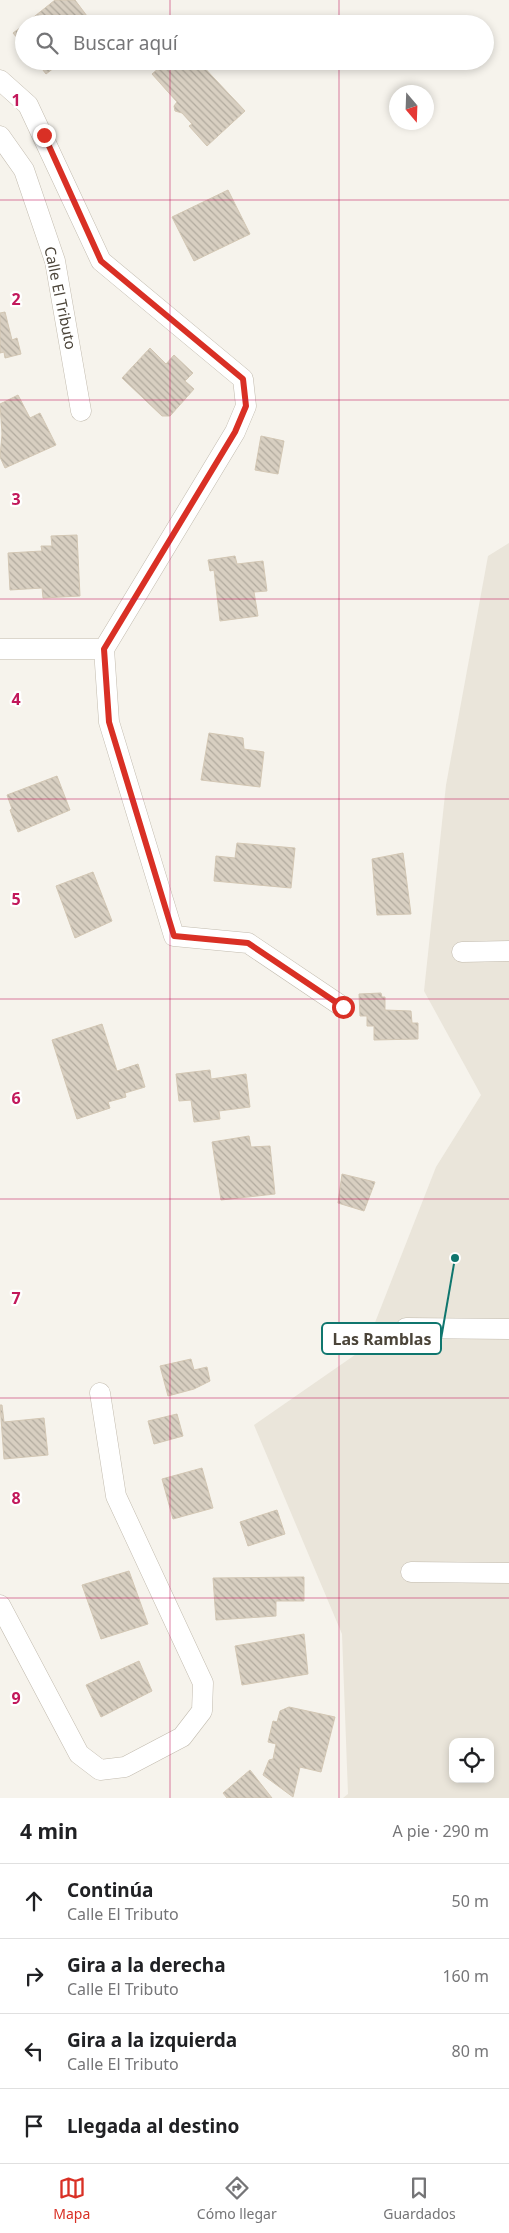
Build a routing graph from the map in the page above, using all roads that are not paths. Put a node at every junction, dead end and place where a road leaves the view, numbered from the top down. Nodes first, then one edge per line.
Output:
1 (0, 80) edge
2 (0, 136) edge
3 (81, 411) dead end
4 (0, 649) edge
5 (104, 649) junction
6 (509, 951) edge
7 (462, 952) dead end
8 (343, 1007) dead end
9 (406, 1328) dead end
10 (509, 1329) edge
11 (100, 1394) dead end
12 (411, 1572) dead end
13 (509, 1573) edge
14 (0, 1605) edge

1 - 5 street
2 - 3 street, Calle El Tributo
4 - 5 street
5 - 8 street
6 - 7 street
9 - 10 street
11 - 14 street
12 - 13 street

